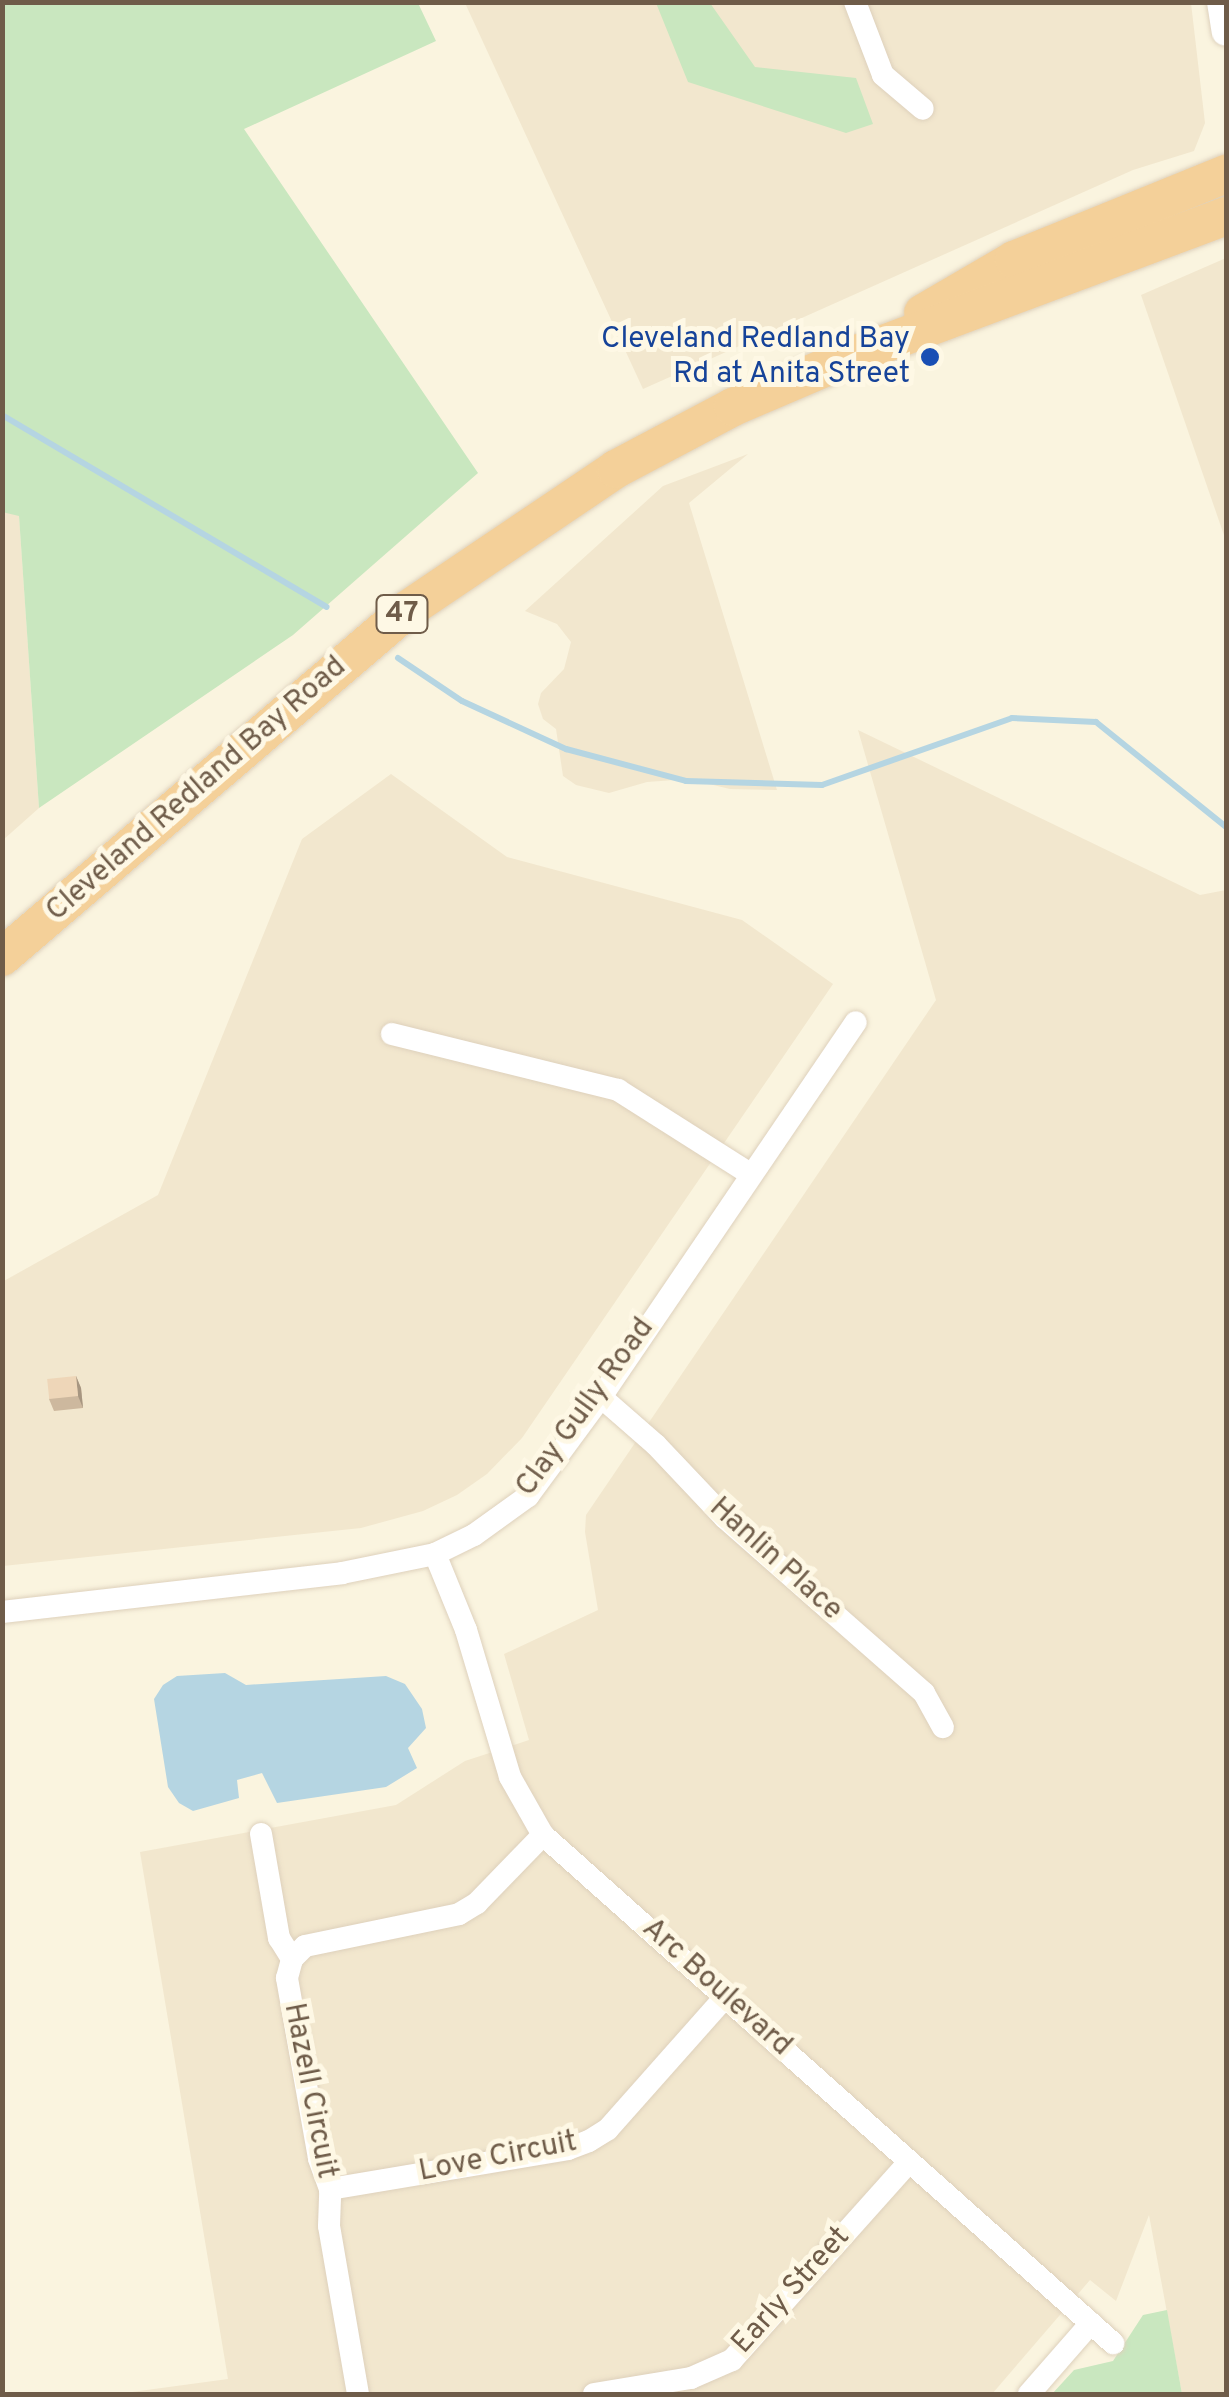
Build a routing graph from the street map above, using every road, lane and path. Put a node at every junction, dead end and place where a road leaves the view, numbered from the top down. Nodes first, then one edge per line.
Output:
1 (855, 2) edge
2 (1222, 2) edge
3 (1226, 32) edge
4 (923, 110) dead end
5 (1226, 174) edge
6 (1226, 216) edge
7 (857, 354) junction
8 (2, 957) edge
9 (856, 1022) dead end
10 (392, 1034) dead end
11 (749, 1173) junction
12 (601, 1396) junction
13 (435, 1554) junction
14 (2, 1612) edge
15 (943, 1727) dead end
16 (261, 1834) dead end
17 (543, 1834) junction
18 (292, 1959) junction
19 (725, 1997) junction
20 (909, 2162) junction
21 (330, 2189) junction
22 (1090, 2323) junction
23 (1113, 2343) dead end
24 (358, 2394) edge
25 (594, 2394) edge
26 (1028, 2394) edge

1 - 4 street
2 - 3 street
5 - 7 highway, Cleveland Redland Bay Road / 47
6 - 7 highway, Cleveland Redland Bay Road / 47
7 - 8 highway, Cleveland Redland Bay Road / 47
9 - 11 street, Clay Gully Road
10 - 11 street
11 - 12 street, Clay Gully Road
12 - 13 street, Clay Gully Road
12 - 15 street, Hanlin Place
13 - 14 street, Clay Gully Road
13 - 17 street, Arc Boulevard
16 - 18 street
17 - 18 street, Hazell Circuit
17 - 19 street, Arc Boulevard
18 - 21 street, Hazell Circuit
19 - 20 street, Arc Boulevard
19 - 21 street, Love Circuit
20 - 22 street, Arc Boulevard
20 - 25 street, Early Street
21 - 24 street, Hazell Circuit
22 - 23 street, Arc Boulevard
22 - 26 street

